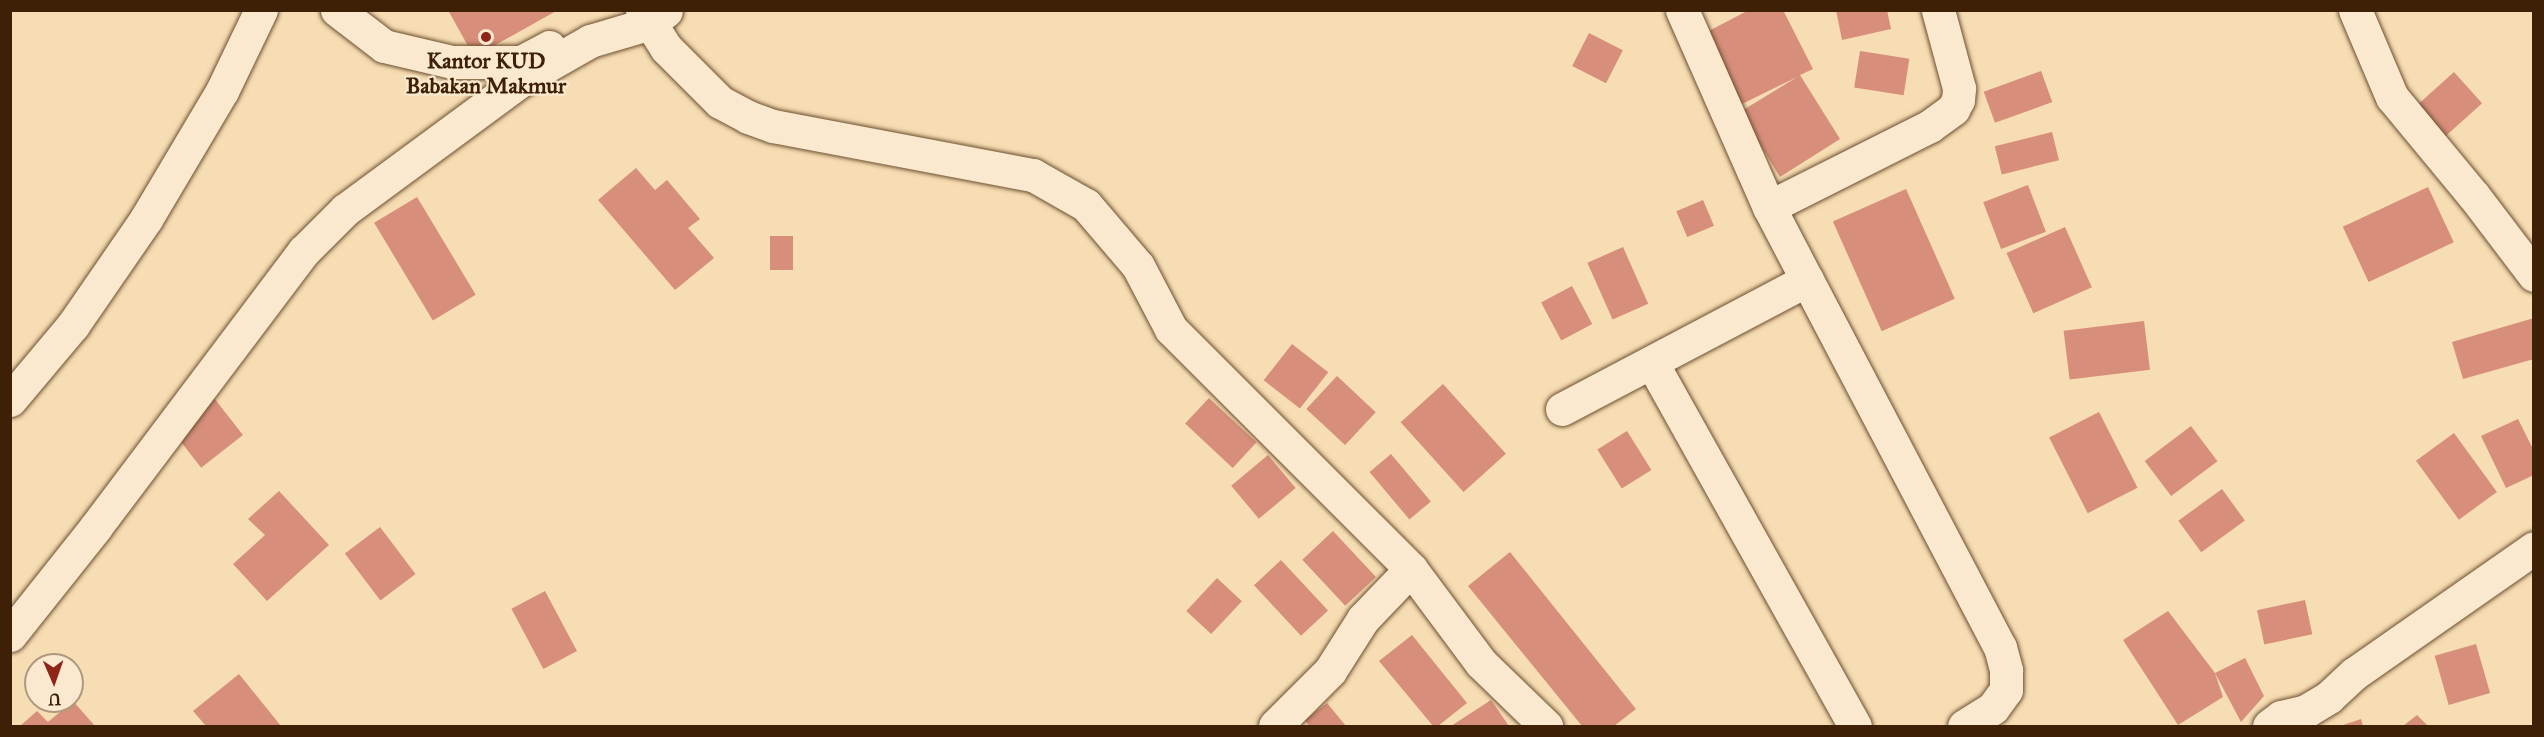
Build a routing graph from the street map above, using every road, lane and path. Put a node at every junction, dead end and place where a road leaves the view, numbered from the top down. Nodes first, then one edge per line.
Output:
1 (261, 10) edge
2 (337, 10) edge
3 (1682, 10) edge
4 (1938, 10) edge
5 (2355, 10) edge
6 (651, 17) edge
7 (1769, 207) junction
8 (2534, 275) edge
9 (1807, 280) junction
10 (1652, 363) junction
11 (10, 400) edge
12 (1562, 409) dead end
13 (2534, 548) edge
14 (1411, 569) junction
15 (10, 635) edge
16 (1275, 726) edge
17 (1546, 726) edge
18 (1855, 726) edge
19 (1964, 726) edge
20 (2269, 726) edge

1 - 11 street
2 - 6 street
3 - 7 street
4 - 7 street
5 - 8 street
6 - 14 street
6 - 15 street
7 - 9 street
9 - 10 street
9 - 19 street
10 - 12 street
10 - 18 street
13 - 20 street
14 - 16 street
14 - 17 street

